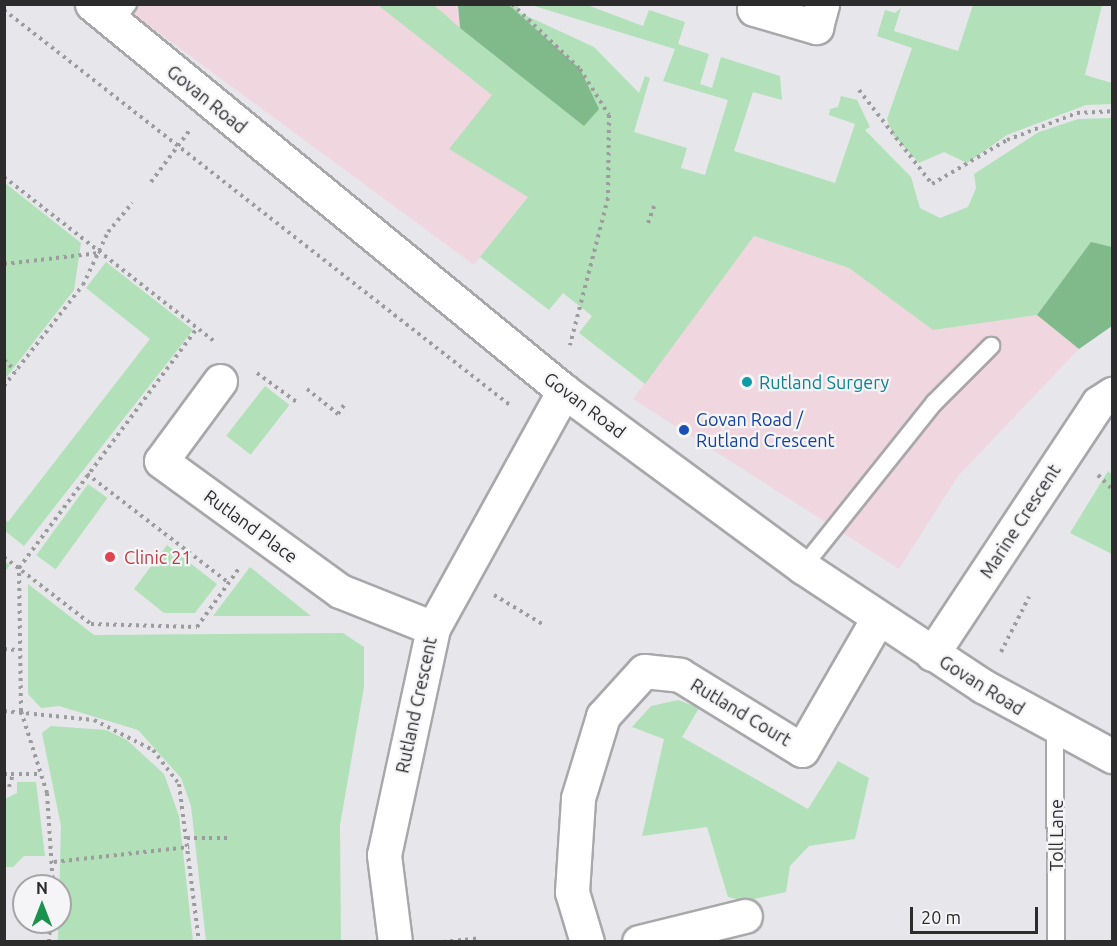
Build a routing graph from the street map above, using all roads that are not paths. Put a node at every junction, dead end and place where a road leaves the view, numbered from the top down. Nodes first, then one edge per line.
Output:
1 (756, 4) edge
2 (822, 4) edge
3 (111, 10) edge
4 (991, 346) dead end
5 (220, 381) dead end
6 (564, 391) junction
7 (1113, 394) edge
8 (803, 567) junction
9 (877, 620) junction
10 (433, 628) junction
11 (932, 654) junction
12 (1054, 729) junction
13 (1113, 756) edge
14 (745, 916) dead end
15 (395, 942) edge
16 (587, 942) edge
17 (639, 942) edge
18 (1056, 942) edge

1 - 2 street
3 - 6 street, Govan Road
4 - 8 lane
5 - 10 street, Rutland Place
6 - 8 street, Govan Road
6 - 10 street, Rutland Crescent
7 - 11 street, Marine Crescent
8 - 9 street, Govan Road
9 - 11 street, Govan Road
9 - 16 street, Rutland Court
10 - 15 street, Rutland Crescent
11 - 12 street, Govan Road
12 - 13 street, Govan Road
12 - 18 lane, Toll Lane
14 - 17 street

